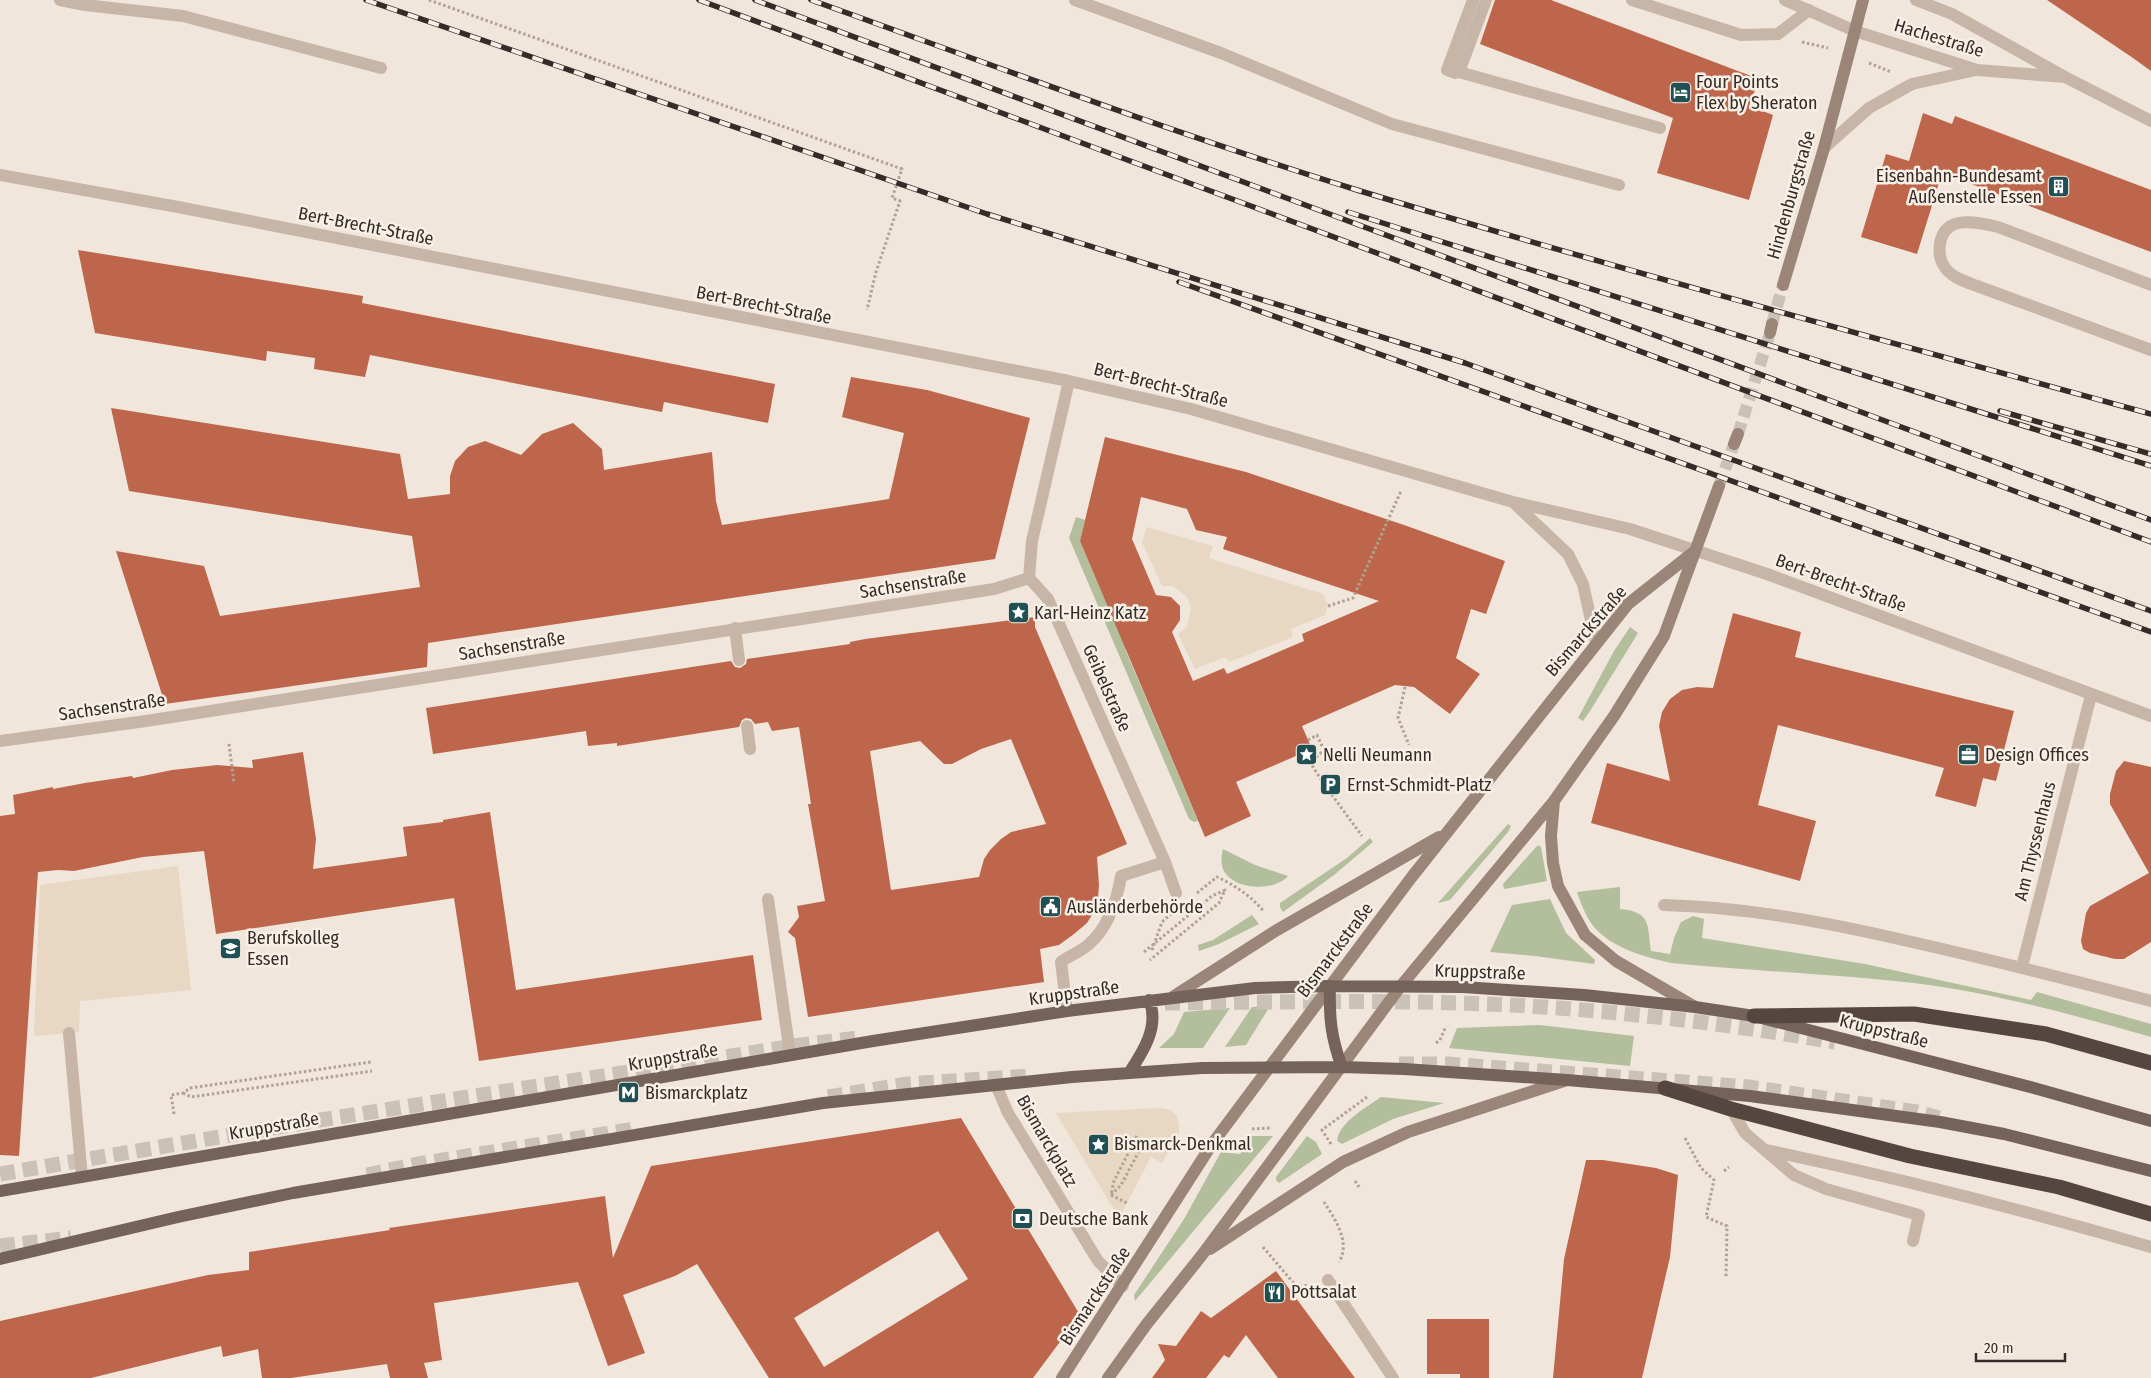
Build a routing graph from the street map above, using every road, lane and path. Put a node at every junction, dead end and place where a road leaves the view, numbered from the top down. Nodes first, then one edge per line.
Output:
1 (60, 0) edge
2 (429, 0) edge
3 (1075, 0) edge
4 (1473, 0) edge
5 (1486, 0) edge
6 (1632, 0) edge
7 (1785, 0) edge
8 (1863, 0) edge
9 (1916, 0) edge
10 (1809, 10) junction
11 (1855, 31) junction
12 (381, 68) dead end
13 (1977, 70) junction
14 (1455, 73) dead end
15 (2065, 77) junction
16 (2151, 121) edge
17 (1660, 128) dead end
18 (1824, 148) junction
19 (0, 174) edge
20 (1619, 185) dead end
21 (1783, 285) tunnel mouth
22 (2151, 285) edge
23 (866, 310) dead end
24 (2151, 350) edge
25 (1069, 381) junction
26 (1410, 472) junction
27 (1719, 486) tunnel mouth
28 (1513, 502) junction
29 (1695, 551) junction
30 (1029, 578) junction
31 (1328, 606) dead end
32 (735, 628) junction
33 (1596, 643) junction
34 (739, 660) dead end
35 (1404, 687) dead end
36 (2092, 695) junction
37 (2151, 716) edge
38 (747, 726) dead end
39 (1308, 740) dead end
40 (0, 741) edge
41 (229, 744) dead end
42 (1409, 744) dead end
43 (750, 749) dead end
44 (1304, 753) dead end
45 (1310, 763) junction
46 (234, 783) dead end
47 (1554, 801) junction
48 (1445, 834) junction
49 (1362, 836) dead end
50 (1165, 862) junction
51 (1228, 882) junction
52 (1225, 890) junction
53 (1176, 892) dead end
54 (1196, 894) dead end
55 (768, 899) dead end
56 (1664, 905) dead end
57 (1175, 911) dead end
58 (1268, 917) dead end
59 (1152, 950) dead end
60 (1144, 952) dead end
61 (1150, 960) dead end
62 (2022, 967) junction
63 (1330, 986) junction
64 (1400, 987) junction
65 (1174, 996) junction
66 (1149, 1000) junction
67 (2151, 1001) edge
68 (1695, 1007) junction
69 (1067, 1011) junction
70 (1754, 1016) junction
71 (1446, 1026) dead end
72 (69, 1034) dead end
73 (1436, 1043) dead end
74 (790, 1054) junction
75 (371, 1062) dead end
76 (2151, 1063) edge
77 (1342, 1067) junction
78 (1268, 1068) junction
79 (372, 1071) dead end
80 (1129, 1073) junction
81 (1567, 1080) junction
82 (996, 1085) junction
83 (1665, 1088) junction
84 (183, 1093) junction
85 (1367, 1097) dead end
86 (1731, 1108) junction
87 (174, 1114) dead end
88 (2151, 1121) edge
89 (1278, 1128) dead end
90 (1247, 1134) dead end
91 (1137, 1136) dead end
92 (1686, 1138) dead end
93 (1145, 1140) dead end
94 (1334, 1149) dead end
95 (1766, 1150) junction
96 (1729, 1167) dead end
97 (1724, 1171) dead end
98 (2151, 1171) edge
99 (82, 1177) junction
100 (1356, 1182) dead end
101 (1359, 1187) dead end
102 (0, 1191) edge
103 (1112, 1195) junction
104 (1324, 1202) dead end
105 (1127, 1203) dead end
106 (2151, 1214) edge
107 (1913, 1241) dead end
108 (2151, 1246) edge
109 (1263, 1247) dead end
110 (1202, 1255) junction
111 (0, 1259) edge
112 (1726, 1278) dead end
113 (1328, 1280) junction
114 (1123, 1286) junction
115 (1062, 1378) edge
116 (1108, 1378) edge
117 (1393, 1378) edge

1 - 12 street
2 - 23 path
3 - 20 street
4 - 14 street
5 - 17 street
6 - 10 street
7 - 10 street, Hachestraße
8 - 11 main road, Hindenburgstraße
9 - 15 street, Hachestraße
10 - 11 street, Hachestraße
11 - 13 street, Hachestraße
11 - 18 main road, Hindenburgstraße
13 - 15 street, Hachestraße
13 - 18 street
15 - 16 street, Hachestraße
18 - 21 main road, Hindenburgstraße
19 - 25 street, Bert-Brecht-Straße
22 - 24 street
25 - 26 street, Bert-Brecht-Straße
25 - 30 street
26 - 28 street, Bert-Brecht-Straße
26 - 31 path
27 - 29 main road
28 - 29 street, Bert-Brecht-Straße
28 - 33 street, Bert-Brecht-Straße
29 - 33 main road, Bismarckstraße
29 - 36 street, Bert-Brecht-Straße
29 - 47 main road
30 - 32 street, Sachsenstraße
30 - 50 street, Geibelstraße
32 - 34 street
32 - 40 street, Sachsenstraße
33 - 48 main road, Bismarckstraße
35 - 42 path
36 - 37 street, Bert-Brecht-Straße
36 - 62 street, Am Thyssenhaus
38 - 43 street
39 - 45 path
41 - 46 path
44 - 45 path
45 - 49 path
47 - 64 main road
47 - 68 main road
48 - 63 main road, Bismarckstraße
48 - 65 main road
50 - 53 street, Geibelstraße
50 - 69 street
51 - 52 path
51 - 54 path
51 - 58 path
52 - 60 path
52 - 61 path
55 - 74 street
56 - 62 street
57 - 59 path
62 - 67 street
63 - 64 main road, Kruppstraße
63 - 65 main road, Kruppstraße
63 - 77 main road
63 - 78 main road, Bismarckstraße
64 - 68 main road, Kruppstraße
64 - 77 main road
65 - 66 main road, Kruppstraße
66 - 69 main road, Kruppstraße
66 - 80 main road
68 - 70 main road, Kruppstraße
69 - 74 main road, Kruppstraße
70 - 76 highway
70 - 88 main road, Kruppstraße
71 - 73 path
72 - 99 street
74 - 99 main road, Kruppstraße
75 - 84 path
77 - 78 main road
77 - 81 main road
77 - 110 main road
78 - 80 main road
78 - 114 main road, Bismarckstraße
79 - 84 path
80 - 82 main road
81 - 83 main road
81 - 110 main road
82 - 111 main road
82 - 114 street, Bismarckplatz
83 - 86 highway
83 - 98 main road
84 - 87 path
85 - 94 path
86 - 95 street
86 - 106 highway
89 - 90 path
91 - 103 path
92 - 112 path
93 - 103 path
95 - 107 street
95 - 108 street
96 - 97 path
99 - 102 main road, Kruppstraße
100 - 101 path
103 - 105 path
104 - 113 path
109 - 113 path
110 - 116 main road
113 - 117 street
114 - 115 main road, Bismarckstraße

